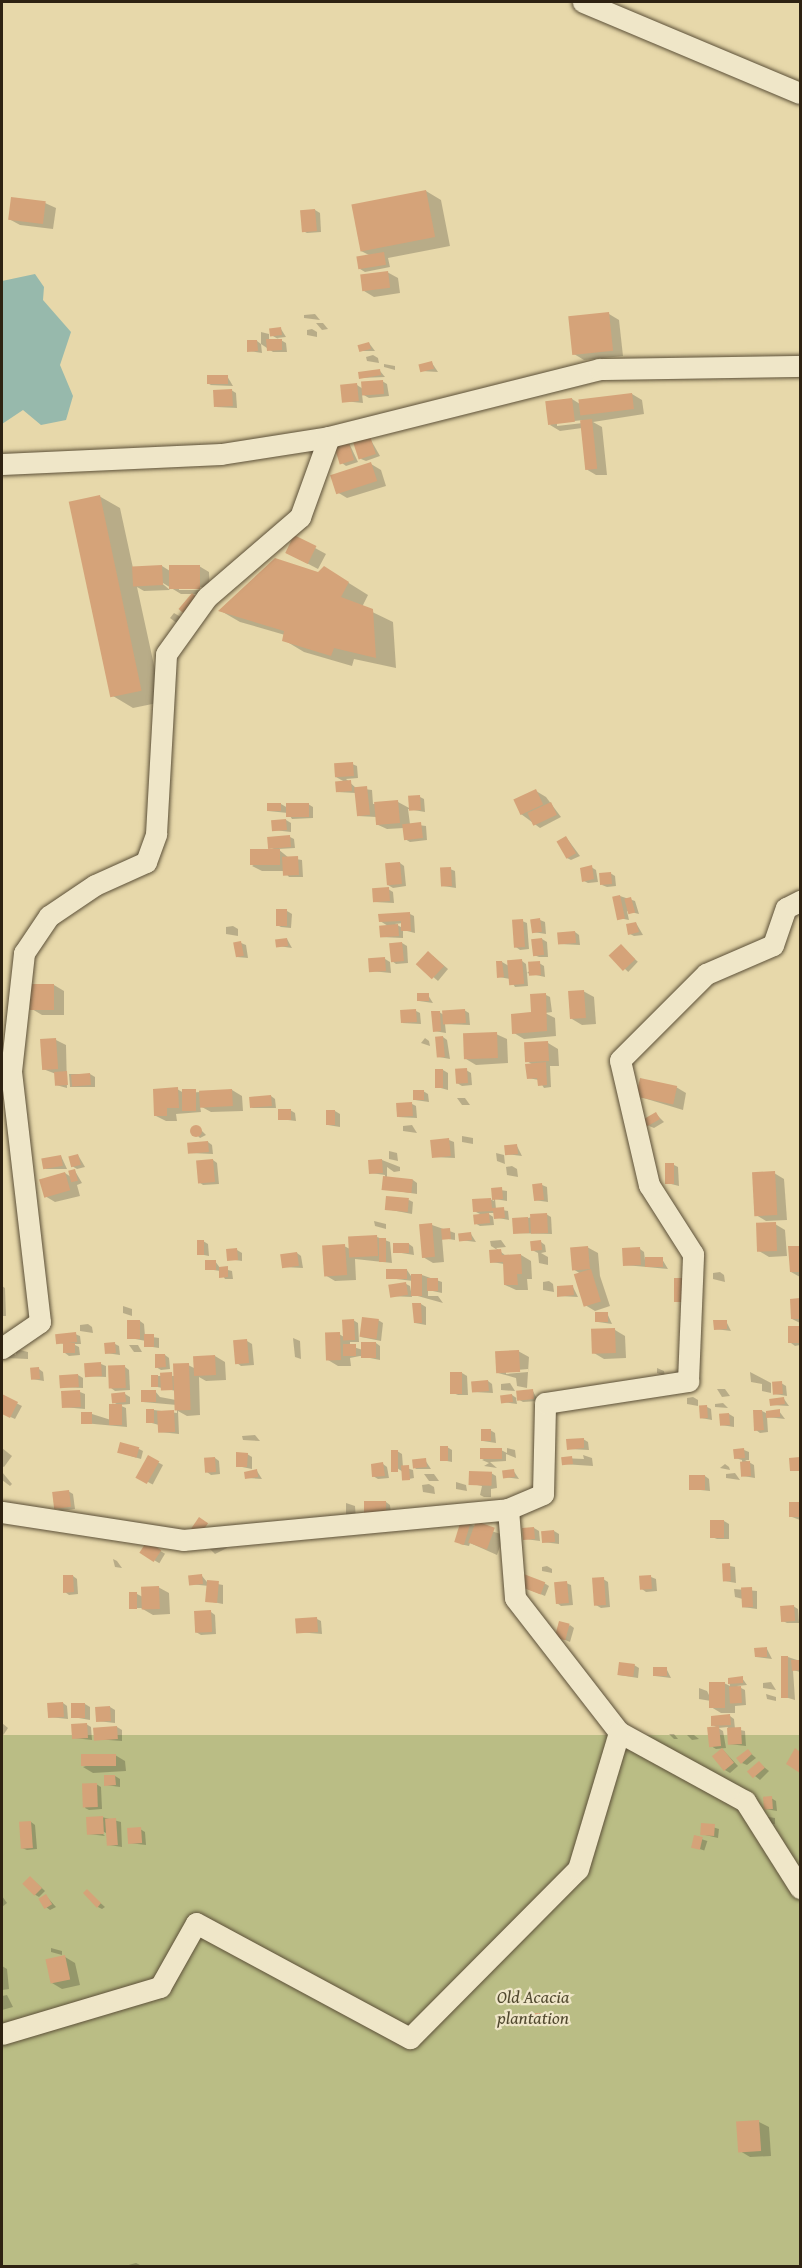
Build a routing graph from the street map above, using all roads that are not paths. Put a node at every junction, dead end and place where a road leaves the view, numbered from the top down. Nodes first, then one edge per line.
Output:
1 (583, 2) edge
2 (801, 93) edge
3 (801, 366) edge
4 (329, 437) junction
5 (2, 464) edge
6 (801, 901) edge
7 (2, 1347) edge
8 (508, 1509) junction
9 (2, 1512) edge
10 (619, 1732) junction
11 (801, 1888) edge
12 (2, 2034) edge

1 - 2 street
3 - 4 street
4 - 5 street
4 - 7 street
6 - 8 street
8 - 9 street
8 - 10 street
10 - 11 street
10 - 12 street

